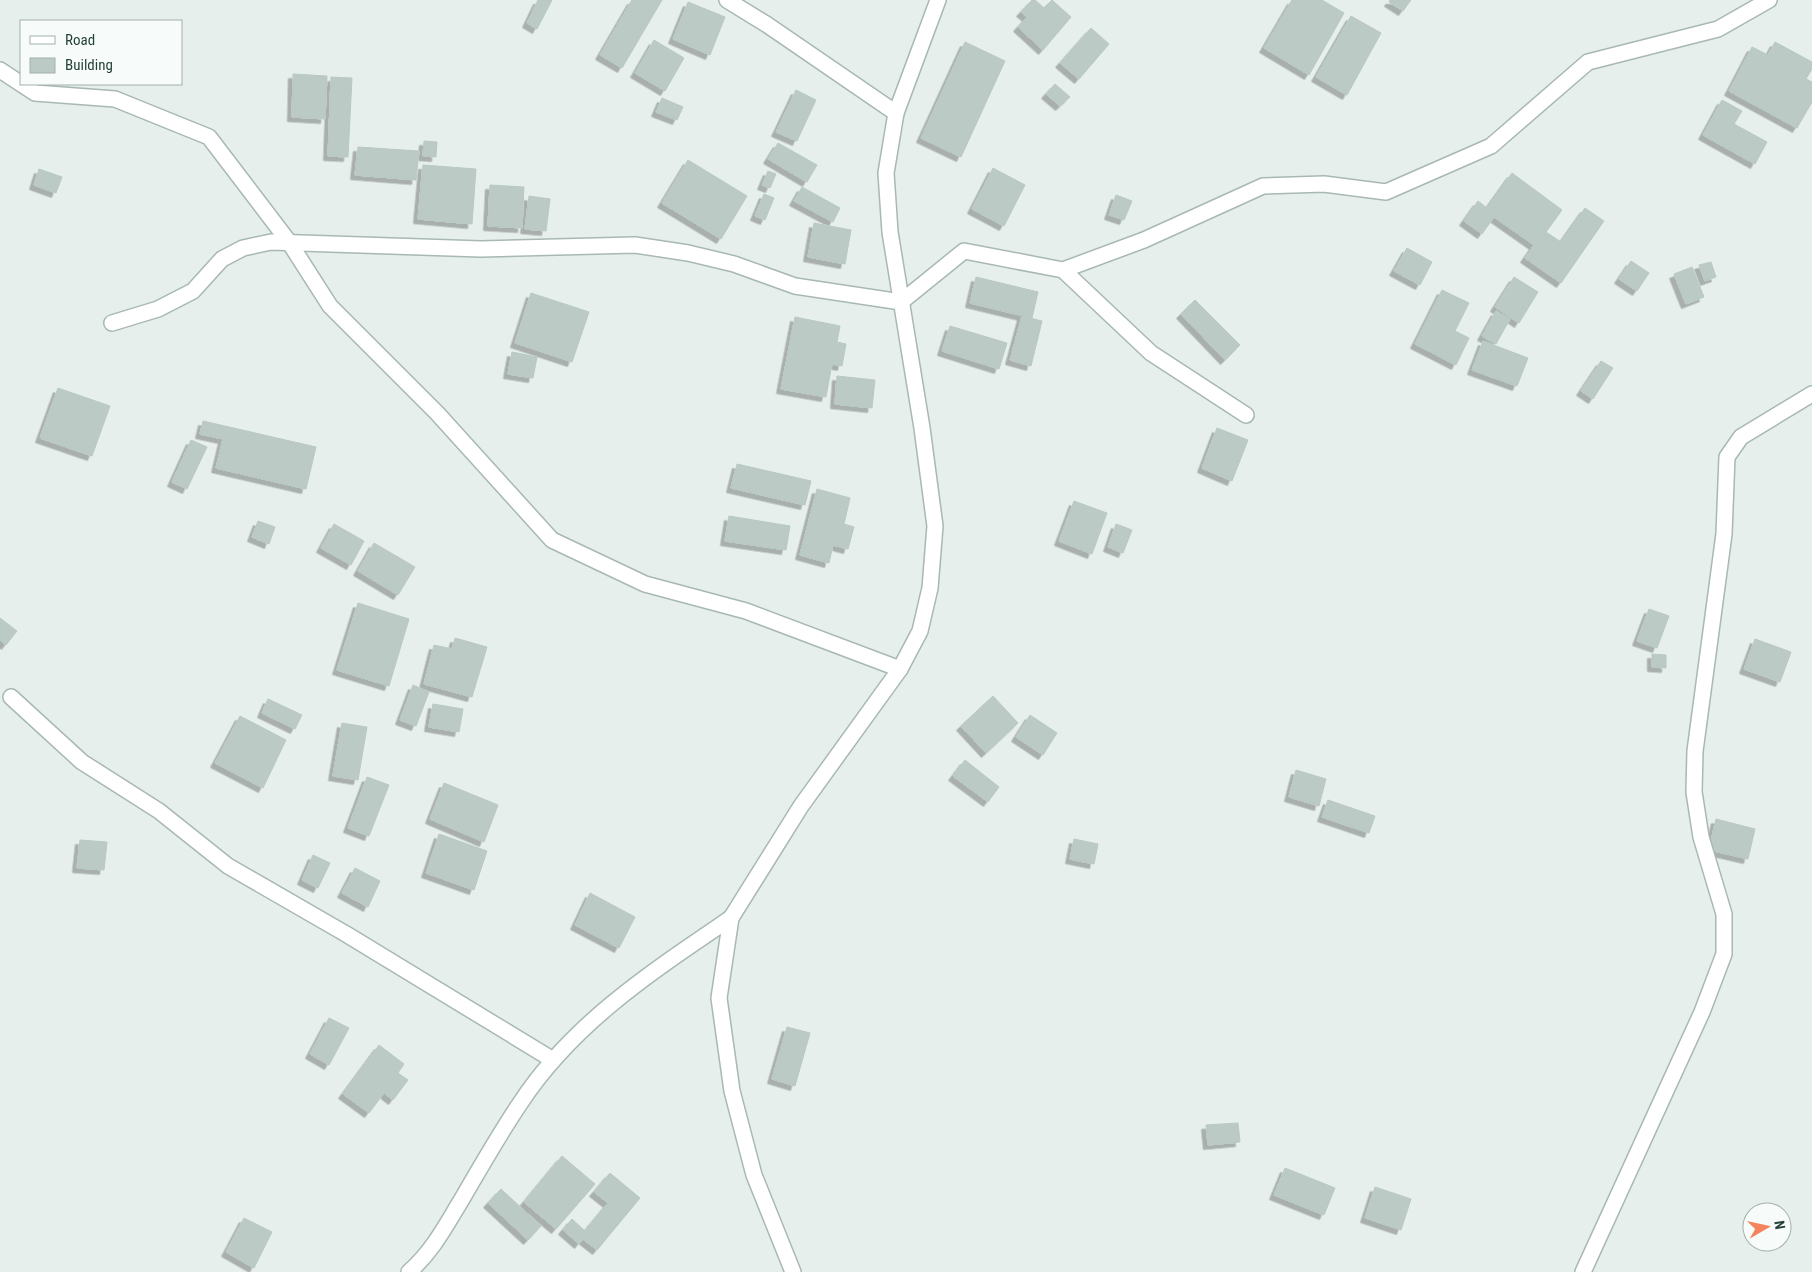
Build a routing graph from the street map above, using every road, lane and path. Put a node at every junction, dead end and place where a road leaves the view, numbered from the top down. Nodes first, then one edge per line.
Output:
1 (727, 0) edge
2 (938, 0) edge
3 (1769, 0) edge
4 (0, 70) edge
5 (20, 83) edge
6 (23, 85) edge
7 (896, 113) junction
8 (290, 242) junction
9 (1063, 270) junction
10 (901, 302) junction
11 (112, 323) dead end
12 (1812, 394) edge
13 (1246, 415) dead end
14 (900, 669) junction
15 (11, 697) dead end
16 (730, 918) junction
17 (553, 1060) junction
18 (409, 1272) edge
19 (793, 1272) edge
20 (1583, 1272) edge

1 - 7 street
2 - 7 street
3 - 9 street
4 - 5 street
6 - 8 street
7 - 10 street
8 - 10 street
8 - 11 street
8 - 14 street
9 - 10 street
9 - 13 street
10 - 14 street
12 - 20 street
14 - 16 street
15 - 17 street
16 - 17 street
16 - 19 street
17 - 18 street

